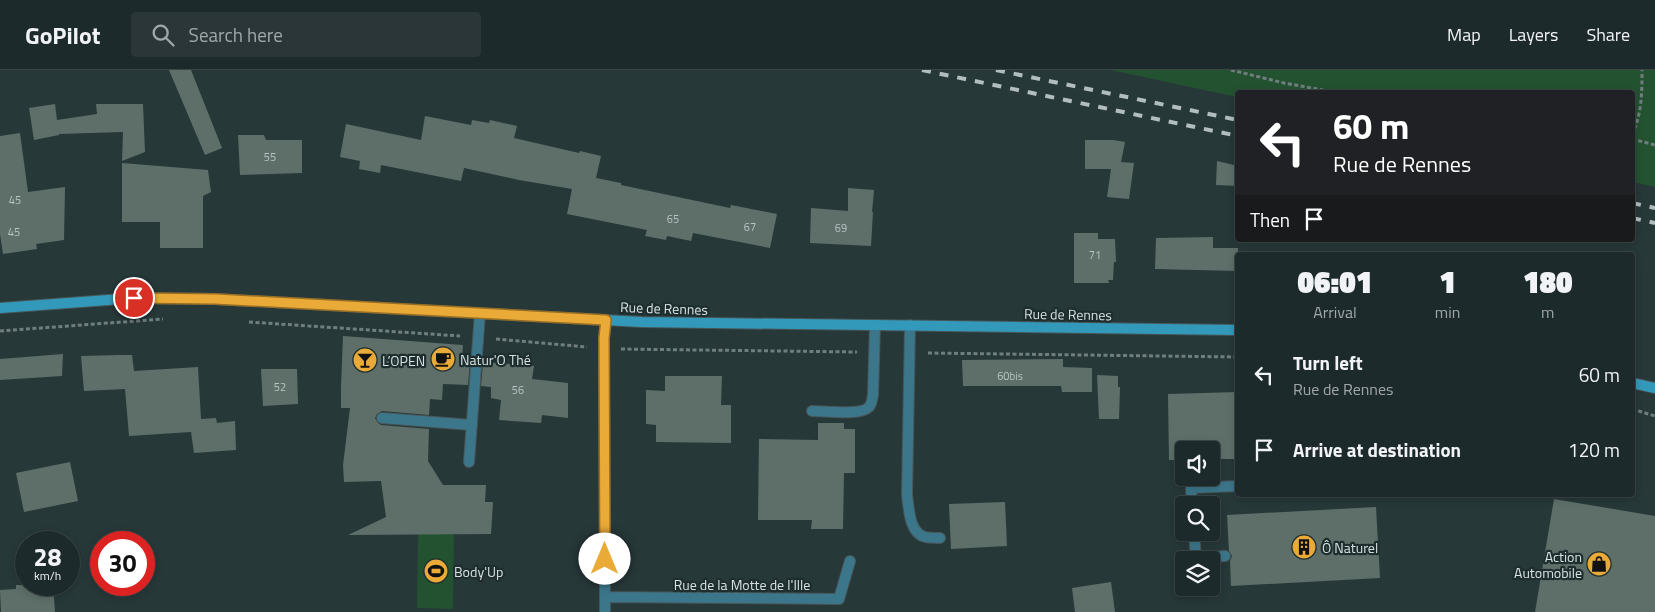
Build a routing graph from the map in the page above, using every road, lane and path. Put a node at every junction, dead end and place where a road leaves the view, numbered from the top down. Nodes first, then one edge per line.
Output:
1 (1231, 70) edge
2 (1642, 70) edge
3 (1323, 90) edge
4 (1635, 128) edge
5 (1635, 140) edge
6 (1655, 145) edge
7 (0, 308) edge
8 (480, 313) junction
9 (606, 320) junction
10 (875, 325) junction
11 (910, 325) junction
12 (1235, 330) edge
13 (1635, 384) edge
14 (1655, 388) edge
15 (1635, 410) edge
16 (812, 411) dead end
17 (1655, 416) edge
18 (382, 418) dead end
19 (472, 425) junction
20 (469, 462) dead end
21 (1235, 486) edge
22 (1191, 496) edge
23 (940, 538) dead end
24 (1220, 556) edge
25 (1225, 556) dead end
26 (850, 561) dead end
27 (605, 597) junction
28 (605, 612) edge

1 - 3 path
2 - 4 path
5 - 6 path
7 - 8 main road, Rue de Rennes
8 - 9 main road, Rue de Rennes
8 - 19 street
9 - 10 main road, Rue de Rennes
9 - 27 street
10 - 11 main road, Rue de Rennes
10 - 16 street
11 - 12 main road, Rue de Rennes
11 - 23 street
13 - 14 main road
15 - 17 path
18 - 19 street
19 - 20 street
21 - 22 street
24 - 25 street
26 - 27 street, Rue de la Motte de l'Ille
27 - 28 street

